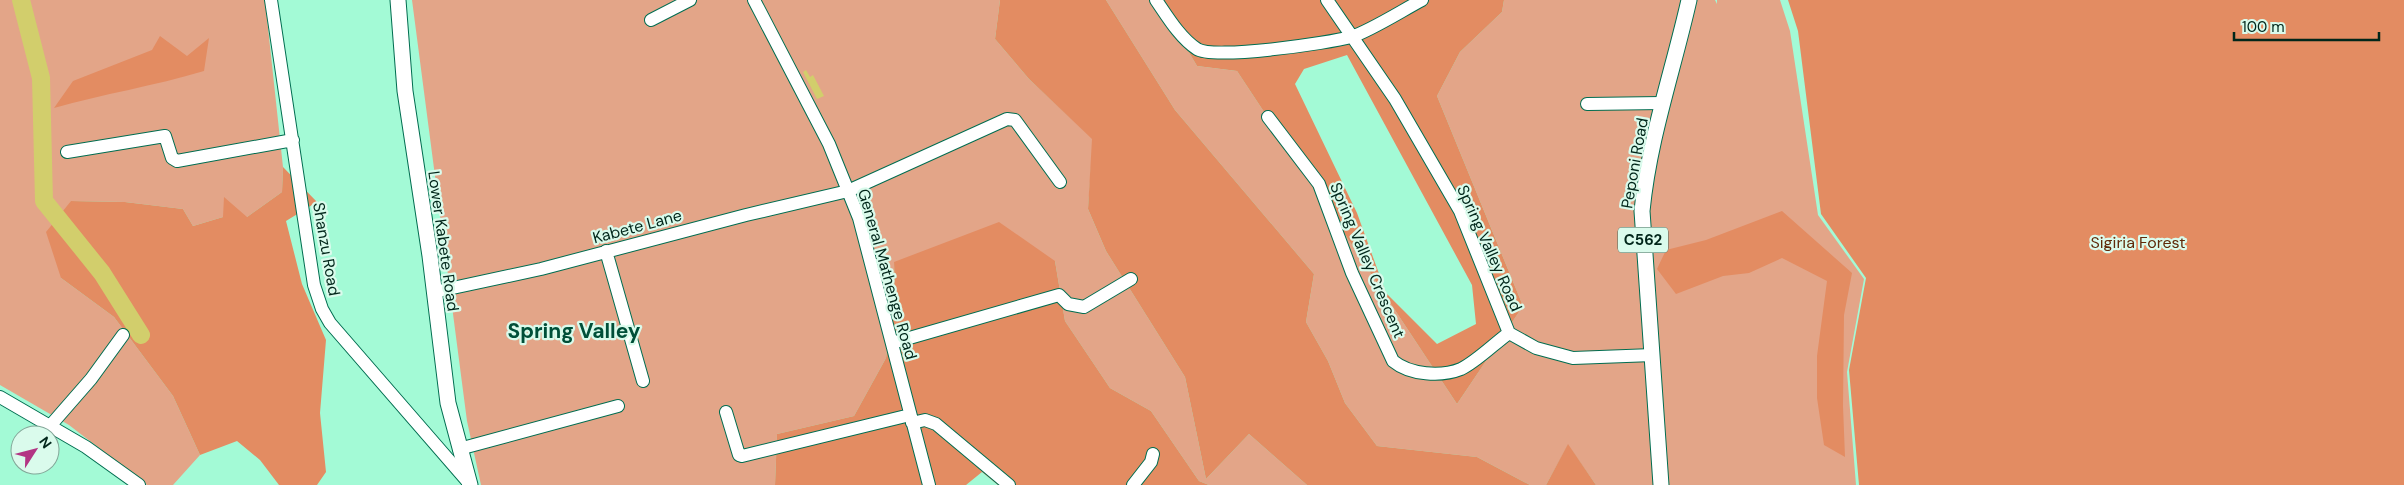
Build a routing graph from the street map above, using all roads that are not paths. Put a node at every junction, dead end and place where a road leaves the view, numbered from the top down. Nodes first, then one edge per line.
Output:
1 (271, 0) edge
2 (398, 0) edge
3 (690, 0) edge
4 (754, 0) edge
5 (1156, 0) edge
6 (1327, 0) edge
7 (1422, 0) edge
8 (1689, 0) edge
9 (651, 20) dead end
10 (1353, 36) junction
11 (1662, 103) junction
12 (1587, 104) dead end
13 (1268, 117) dead end
14 (292, 140) junction
15 (66, 152) dead end
16 (1060, 182) dead end
17 (848, 191) junction
18 (606, 251) junction
19 (1131, 279) dead end
20 (434, 292) junction
21 (1509, 333) junction
22 (123, 335) dead end
23 (892, 343) junction
24 (1653, 355) junction
25 (643, 381) dead end
26 (0, 397) edge
27 (618, 406) dead end
28 (726, 412) dead end
29 (912, 419) junction
30 (48, 425) edge
31 (51, 425) edge
32 (60, 432) edge
33 (459, 449) junction
34 (1153, 454) dead end
35 (469, 483) edge
36 (139, 485) edge
37 (929, 485) edge
38 (1009, 485) edge
39 (1133, 485) edge
40 (1661, 485) edge

1 - 14 street, Shanzu Road
2 - 20 main road, Lower Kabete Road
3 - 9 street
4 - 17 street, General Mathenge Road
5 - 10 street
6 - 10 street, Spring Valley Road
7 - 10 street
8 - 11 main road, Peponi Road / C562
10 - 21 street, Spring Valley Road
11 - 12 street
11 - 24 main road, Peponi Road / C562
13 - 21 street, Spring Valley Crescent
14 - 15 street
14 - 35 street, Shanzu Road
16 - 17 street, Kabete Lane
17 - 18 street, Kabete Lane
17 - 23 street, General Mathenge Road
18 - 20 street, Kabete Lane
18 - 25 street
19 - 23 street
20 - 33 main road, Lower Kabete Road
21 - 24 street, Spring Valley Road
22 - 31 street
23 - 29 street, General Mathenge Road
24 - 40 main road, Peponi Road / C562
26 - 30 street
27 - 33 street
28 - 29 street
29 - 37 street, General Mathenge Road
29 - 38 street
32 - 36 street
33 - 35 main road, Lower Kabete Road
34 - 39 street

